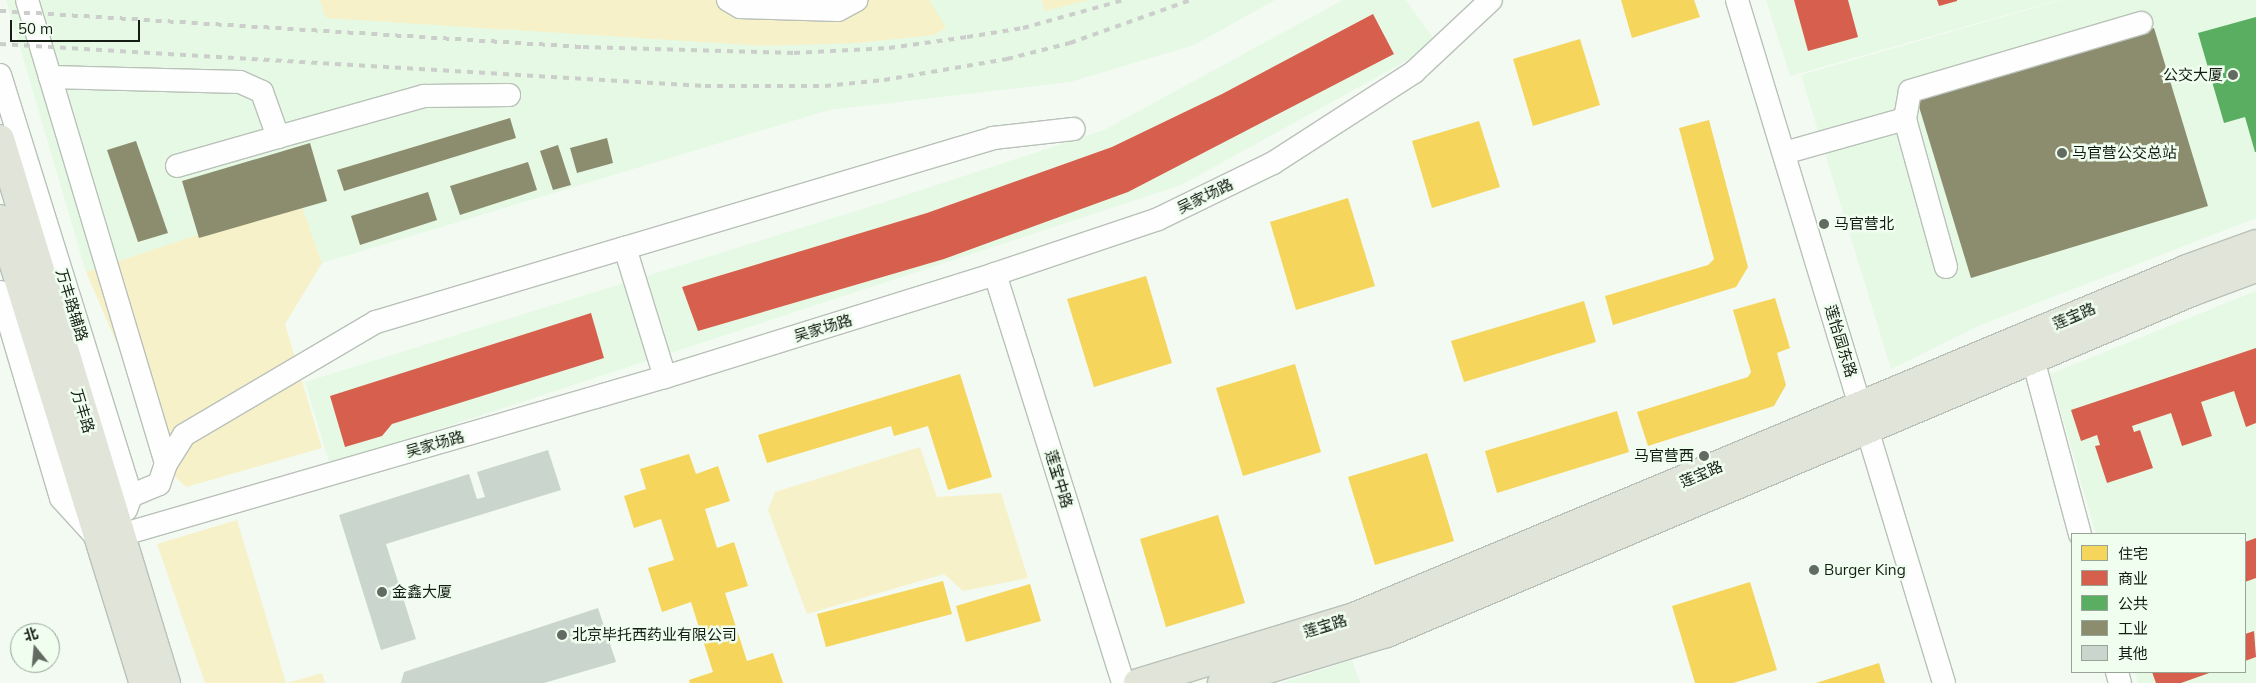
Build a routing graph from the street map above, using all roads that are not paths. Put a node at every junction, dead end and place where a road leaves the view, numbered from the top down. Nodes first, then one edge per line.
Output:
1 (27, 0) edge
2 (728, 0) edge
3 (857, 0) edge
4 (1491, 0) edge
5 (1737, 0) edge
6 (2141, 23) dead end
7 (0, 75) edge
8 (50, 77) junction
9 (509, 95) dead end
10 (1905, 119) junction
11 (1073, 129) dead end
12 (278, 137) junction
13 (0, 138) edge
14 (1784, 154) junction
15 (177, 166) dead end
16 (0, 219) edge
17 (2256, 244) edge
18 (625, 248) junction
19 (1946, 267) dead end
20 (2256, 268) edge
21 (995, 274) junction
22 (0, 292) edge
23 (2033, 359) junction
24 (666, 377) junction
25 (1864, 418) junction
26 (166, 464) junction
27 (121, 500) junction
28 (2080, 533) edge
29 (110, 538) junction
30 (144, 683) edge
31 (166, 683) edge
32 (1123, 683) edge
33 (1138, 683) edge
34 (1222, 683) edge
35 (1944, 683) edge

1 - 8 street
2 - 3 street
4 - 21 street, 吴家场路
5 - 14 street, 莲怡园东路
6 - 10 street
7 - 27 street, 万丰路辅路
8 - 12 street
8 - 26 street
9 - 12 street
10 - 14 street
10 - 19 street
11 - 18 street
12 - 15 street
13 - 27 main road, 万丰路
14 - 25 street, 莲怡园东路
16 - 29 main road, 万丰路
17 - 25 main road, 莲宝路
18 - 24 street
18 - 26 street
20 - 23 main road, 莲宝路
21 - 24 street, 吴家场路
21 - 32 street, 莲宝中路
22 - 29 street
23 - 25 main road, 莲宝路
23 - 28 street
24 - 29 street, 吴家场路
25 - 33 main road, 莲宝路
25 - 34 main road, 莲宝路
25 - 35 street, 莲怡园东路
26 - 27 street
27 - 29 main road, 万丰路
29 - 30 main road, 万丰路
29 - 31 main road, 万丰路

